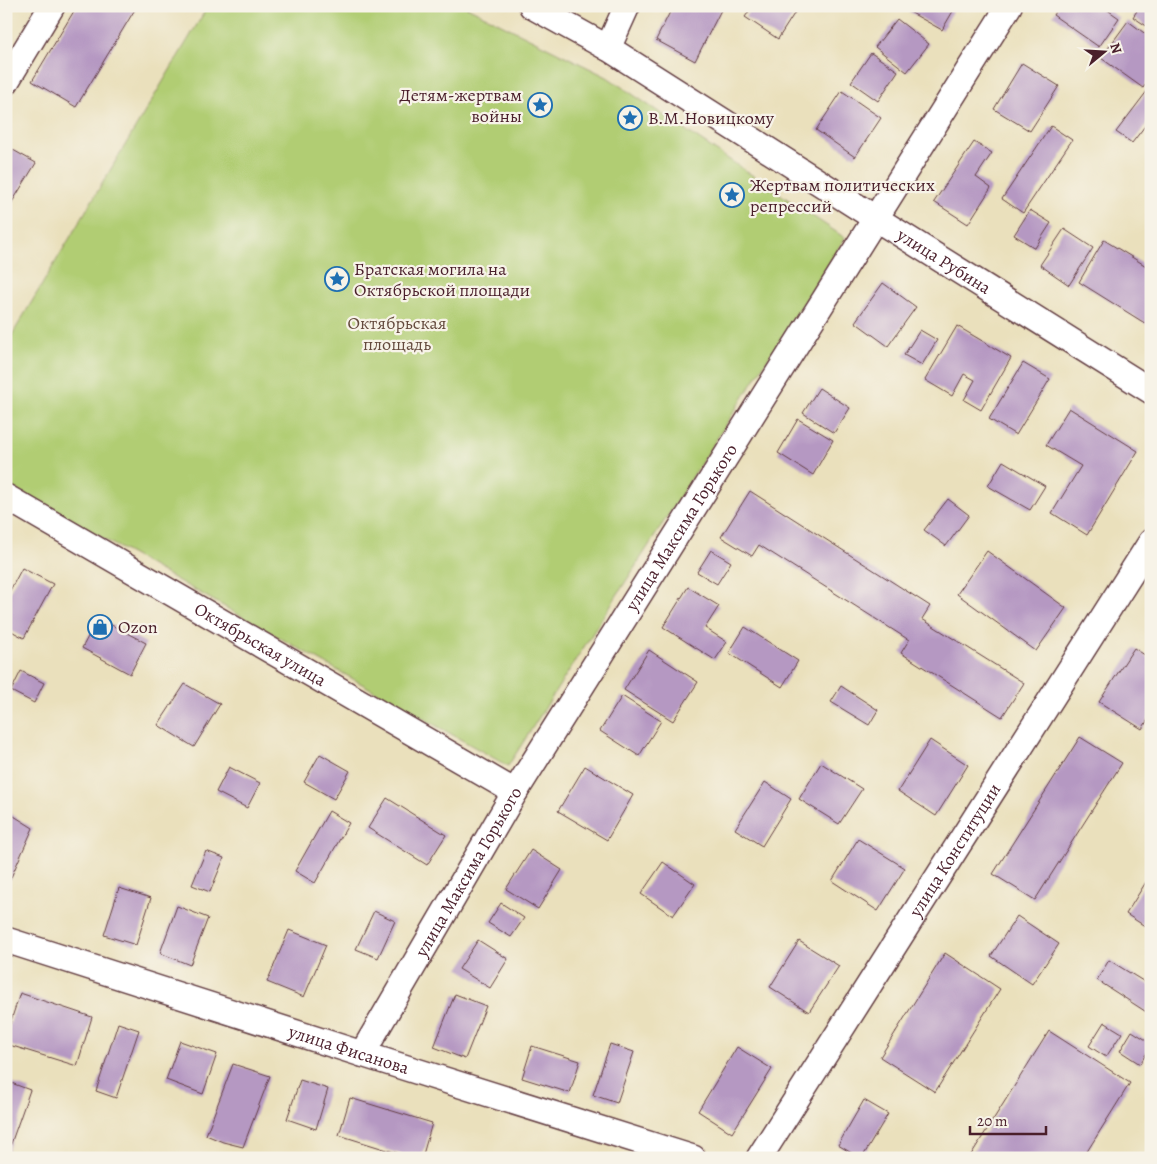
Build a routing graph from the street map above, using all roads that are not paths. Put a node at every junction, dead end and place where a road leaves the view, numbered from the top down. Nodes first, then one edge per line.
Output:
1 (52, 6) edge
2 (532, 6) edge
3 (628, 6) edge
4 (1008, 6) edge
5 (608, 48) junction
6 (6, 82) edge
7 (875, 218) junction
8 (1151, 391) edge
9 (6, 497) edge
10 (1151, 542) edge
11 (515, 792) junction
12 (6, 940) edge
13 (362, 1054) junction
14 (693, 1158) edge
15 (759, 1158) edge

1 - 6 street
2 - 5 street, улица Рубина
3 - 5 street
4 - 7 street, улица Максима Горького
5 - 7 street, улица Рубина
7 - 8 street, улица Рубина
7 - 11 street, улица Максима Горького
9 - 11 street, Октябрьская улица
10 - 15 street, улица Конституции
11 - 13 street, улица Максима Горького
12 - 13 street, улица Фисанова
13 - 14 street, улица Фисанова

